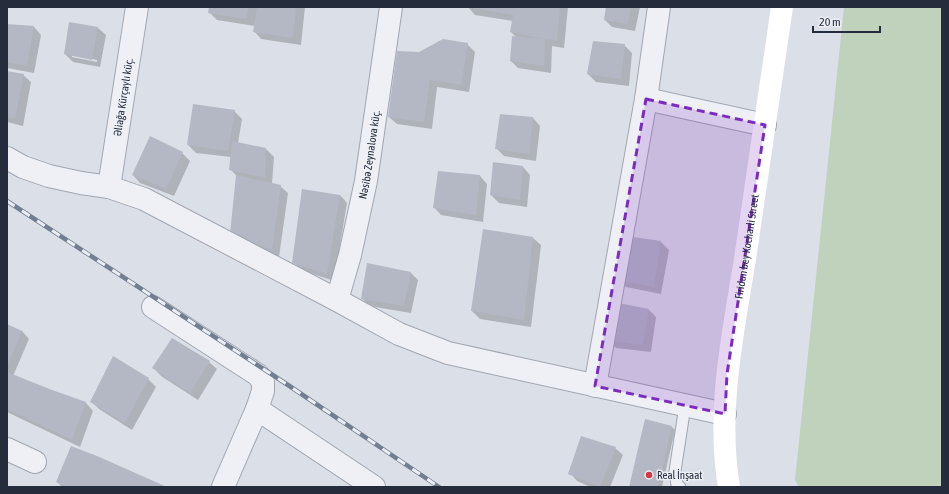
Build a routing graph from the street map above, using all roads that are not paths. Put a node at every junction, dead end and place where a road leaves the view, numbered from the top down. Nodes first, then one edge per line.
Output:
1 (137, 7) edge
2 (391, 7) edge
3 (659, 7) edge
4 (782, 7) edge
5 (646, 99) junction
6 (765, 125) junction
7 (7, 158) edge
8 (109, 187) junction
9 (337, 300) junction
10 (153, 307) dead end
11 (595, 386) junction
12 (685, 406) junction
13 (257, 409) junction
14 (725, 414) junction
15 (7, 450) edge
16 (35, 462) dead end
17 (223, 487) edge
18 (374, 487) edge
19 (680, 487) edge
20 (729, 487) edge

1 - 8 street, Əliağa Kürçaylı küç.
2 - 9 street, Nəsibə Zeynalova küç.
3 - 5 street
4 - 6 street, Firidun bey Kocharli Street
5 - 6 street
5 - 11 street
6 - 14 street, Firidun bey Kocharli Street
7 - 8 street
8 - 9 street
9 - 11 street
10 - 13 street
11 - 12 street
12 - 14 street
12 - 19 lane
13 - 17 street
13 - 18 street
14 - 20 street, Firidun bey Kocharli Street
15 - 16 street

